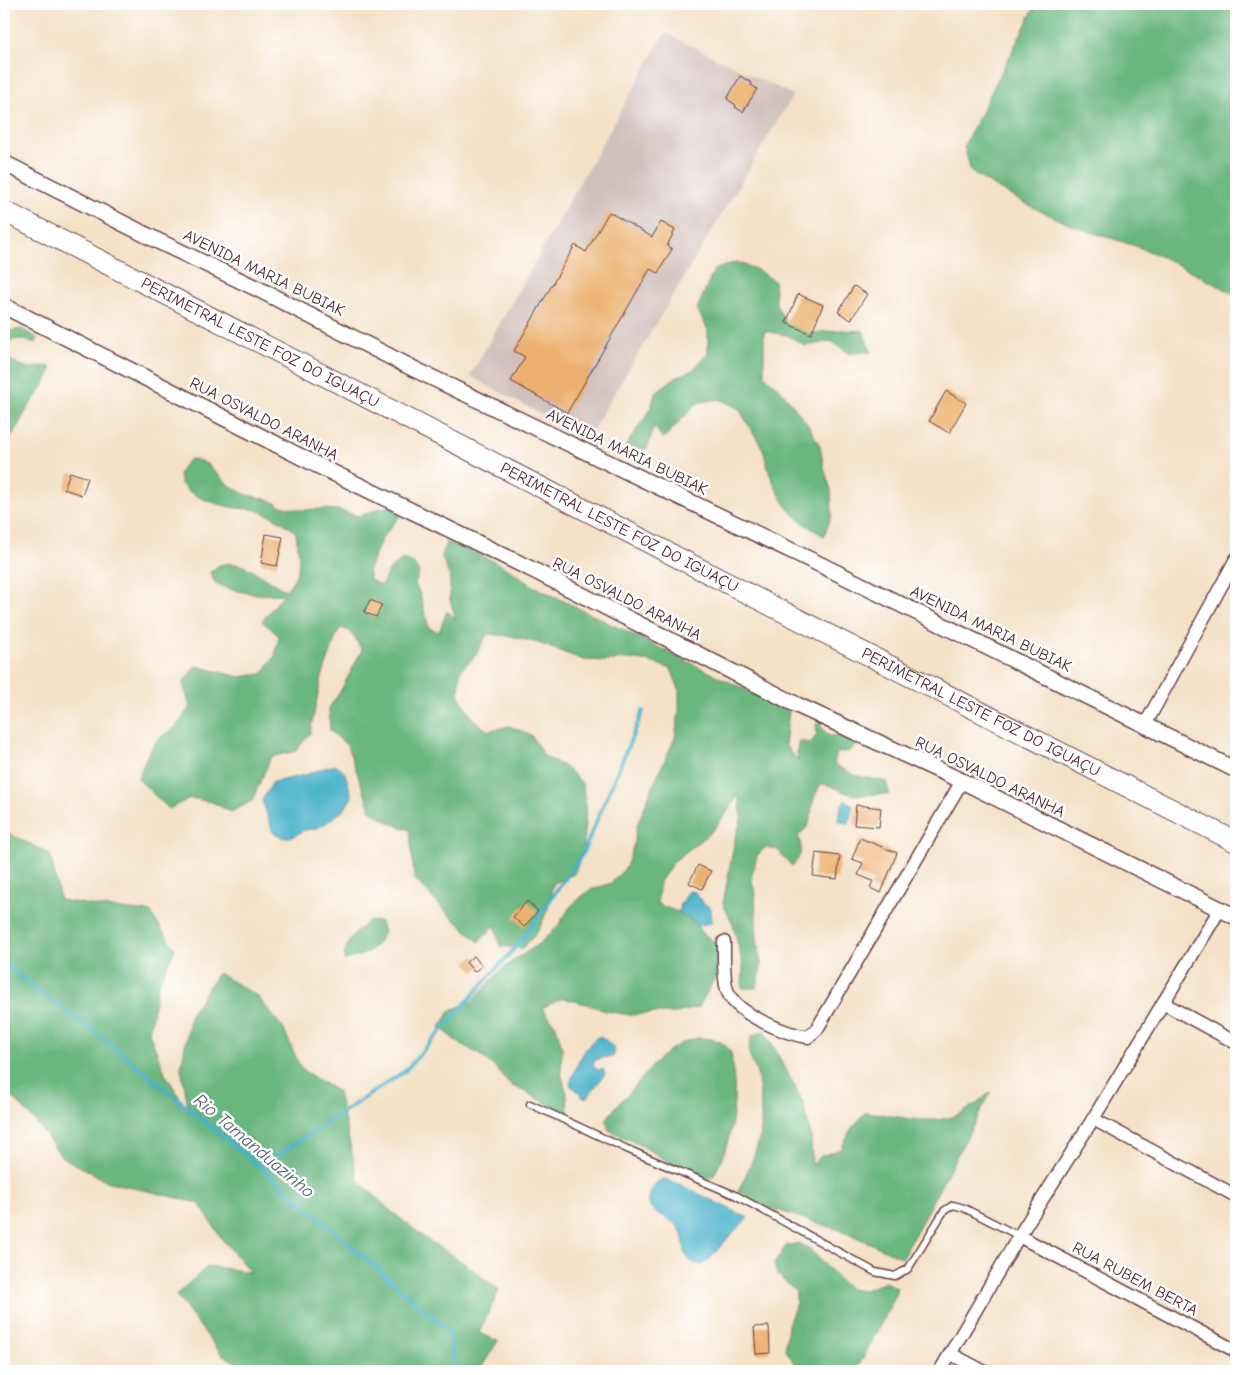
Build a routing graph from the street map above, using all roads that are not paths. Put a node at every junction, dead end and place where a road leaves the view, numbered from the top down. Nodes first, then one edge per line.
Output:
1 (4, 163) edge
2 (4, 211) edge
3 (4, 306) edge
4 (1236, 559) edge
5 (1231, 581) edge
6 (1145, 725) junction
7 (1236, 770) edge
8 (962, 781) junction
9 (1236, 842) edge
10 (1220, 910) junction
11 (1236, 916) edge
12 (724, 942) dead end
13 (1163, 1003) junction
14 (1236, 1043) edge
15 (530, 1104) dead end
16 (1093, 1118) junction
17 (1236, 1196) edge
18 (1019, 1236) junction
19 (1236, 1351) edge
20 (950, 1354) junction
21 (940, 1371) edge
22 (983, 1371) edge

1 - 6 street, AVENIDA MARIA BUBIAK
2 - 9 highway, PERIMETRAL LESTE FOZ DO IGUAÇU
3 - 8 street, RUA OSVALDO ARANHA
4 - 5 street
5 - 6 street
6 - 7 street, AVENIDA MARIA BUBIAK
8 - 10 street, RUA OSVALDO ARANHA
8 - 12 street
10 - 11 street, RUA OSVALDO ARANHA
10 - 13 street
13 - 14 street
13 - 16 street
15 - 18 lane
16 - 17 street
16 - 18 street
18 - 19 street, RUA RUBEM BERTA
18 - 20 street
20 - 21 street
20 - 22 street

